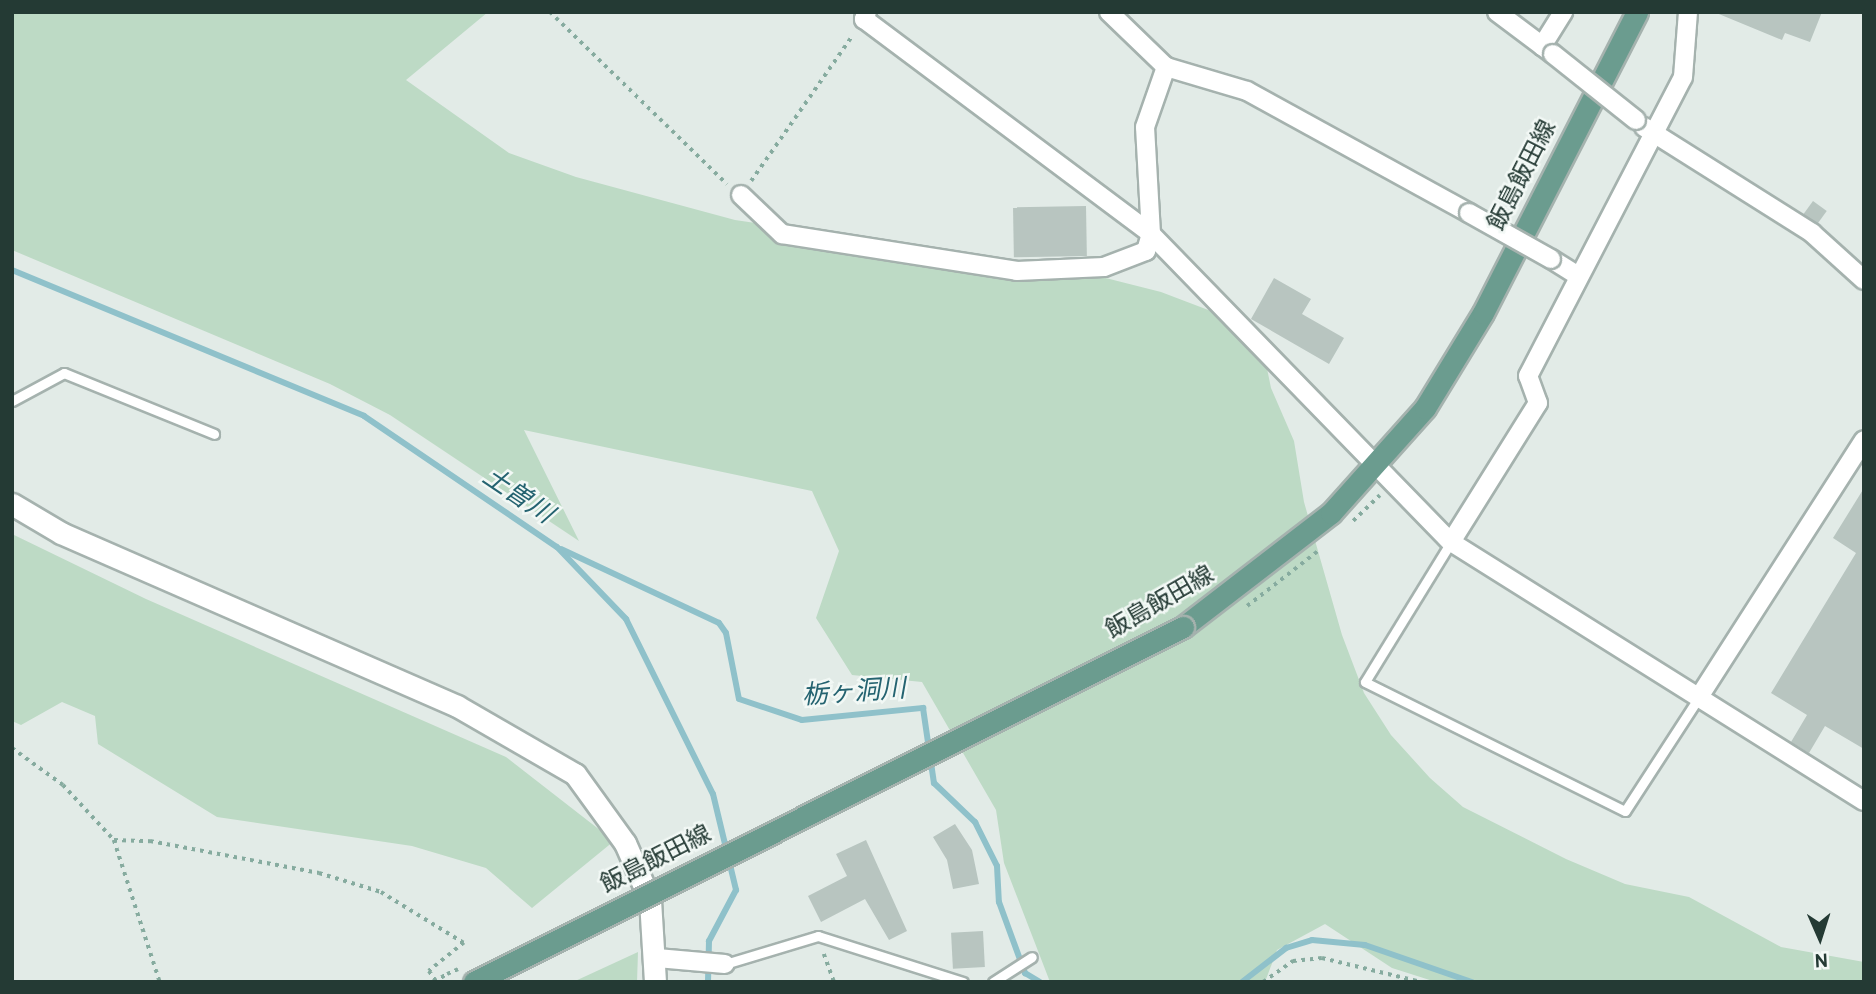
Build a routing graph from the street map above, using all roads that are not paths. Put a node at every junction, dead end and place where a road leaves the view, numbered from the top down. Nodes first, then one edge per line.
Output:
1 (1109, 12) edge
2 (1497, 12) edge
3 (1563, 12) edge
4 (1637, 12) edge
5 (1688, 12) edge
6 (865, 16) edge
7 (1548, 50) junction
8 (1166, 67) junction
9 (1652, 133) junction
10 (741, 195) road end
11 (1151, 234) junction
12 (1578, 276) junction
13 (1864, 279) edge
14 (12, 401) edge
15 (214, 434) dead end
16 (1864, 440) edge
17 (1376, 468) junction
18 (12, 504) edge
19 (1451, 542) junction
20 (1699, 697) junction
21 (1864, 801) edge
22 (1032, 957) dead end
23 (657, 958) junction
24 (725, 964) joint
25 (474, 982) edge
26 (655, 982) edge
27 (963, 982) edge
28 (993, 982) edge

1 - 8 street
2 - 7 street
3 - 7 street
4 - 17 main road, 飯島飯田線
5 - 9 street
6 - 11 street
7 - 9 street, bridge
8 - 11 street
8 - 12 street, bridge
9 - 12 street
9 - 13 street
10 - 11 street
11 - 17 street
12 - 19 street
14 - 15 lane
16 - 20 street
17 - 19 street
17 - 25 main road, 飯島飯田線, bridge
18 - 23 street
19 - 20 street
19 - 20 lane
20 - 21 street
22 - 28 lane
23 - 24 street
23 - 26 street
24 - 27 lane

